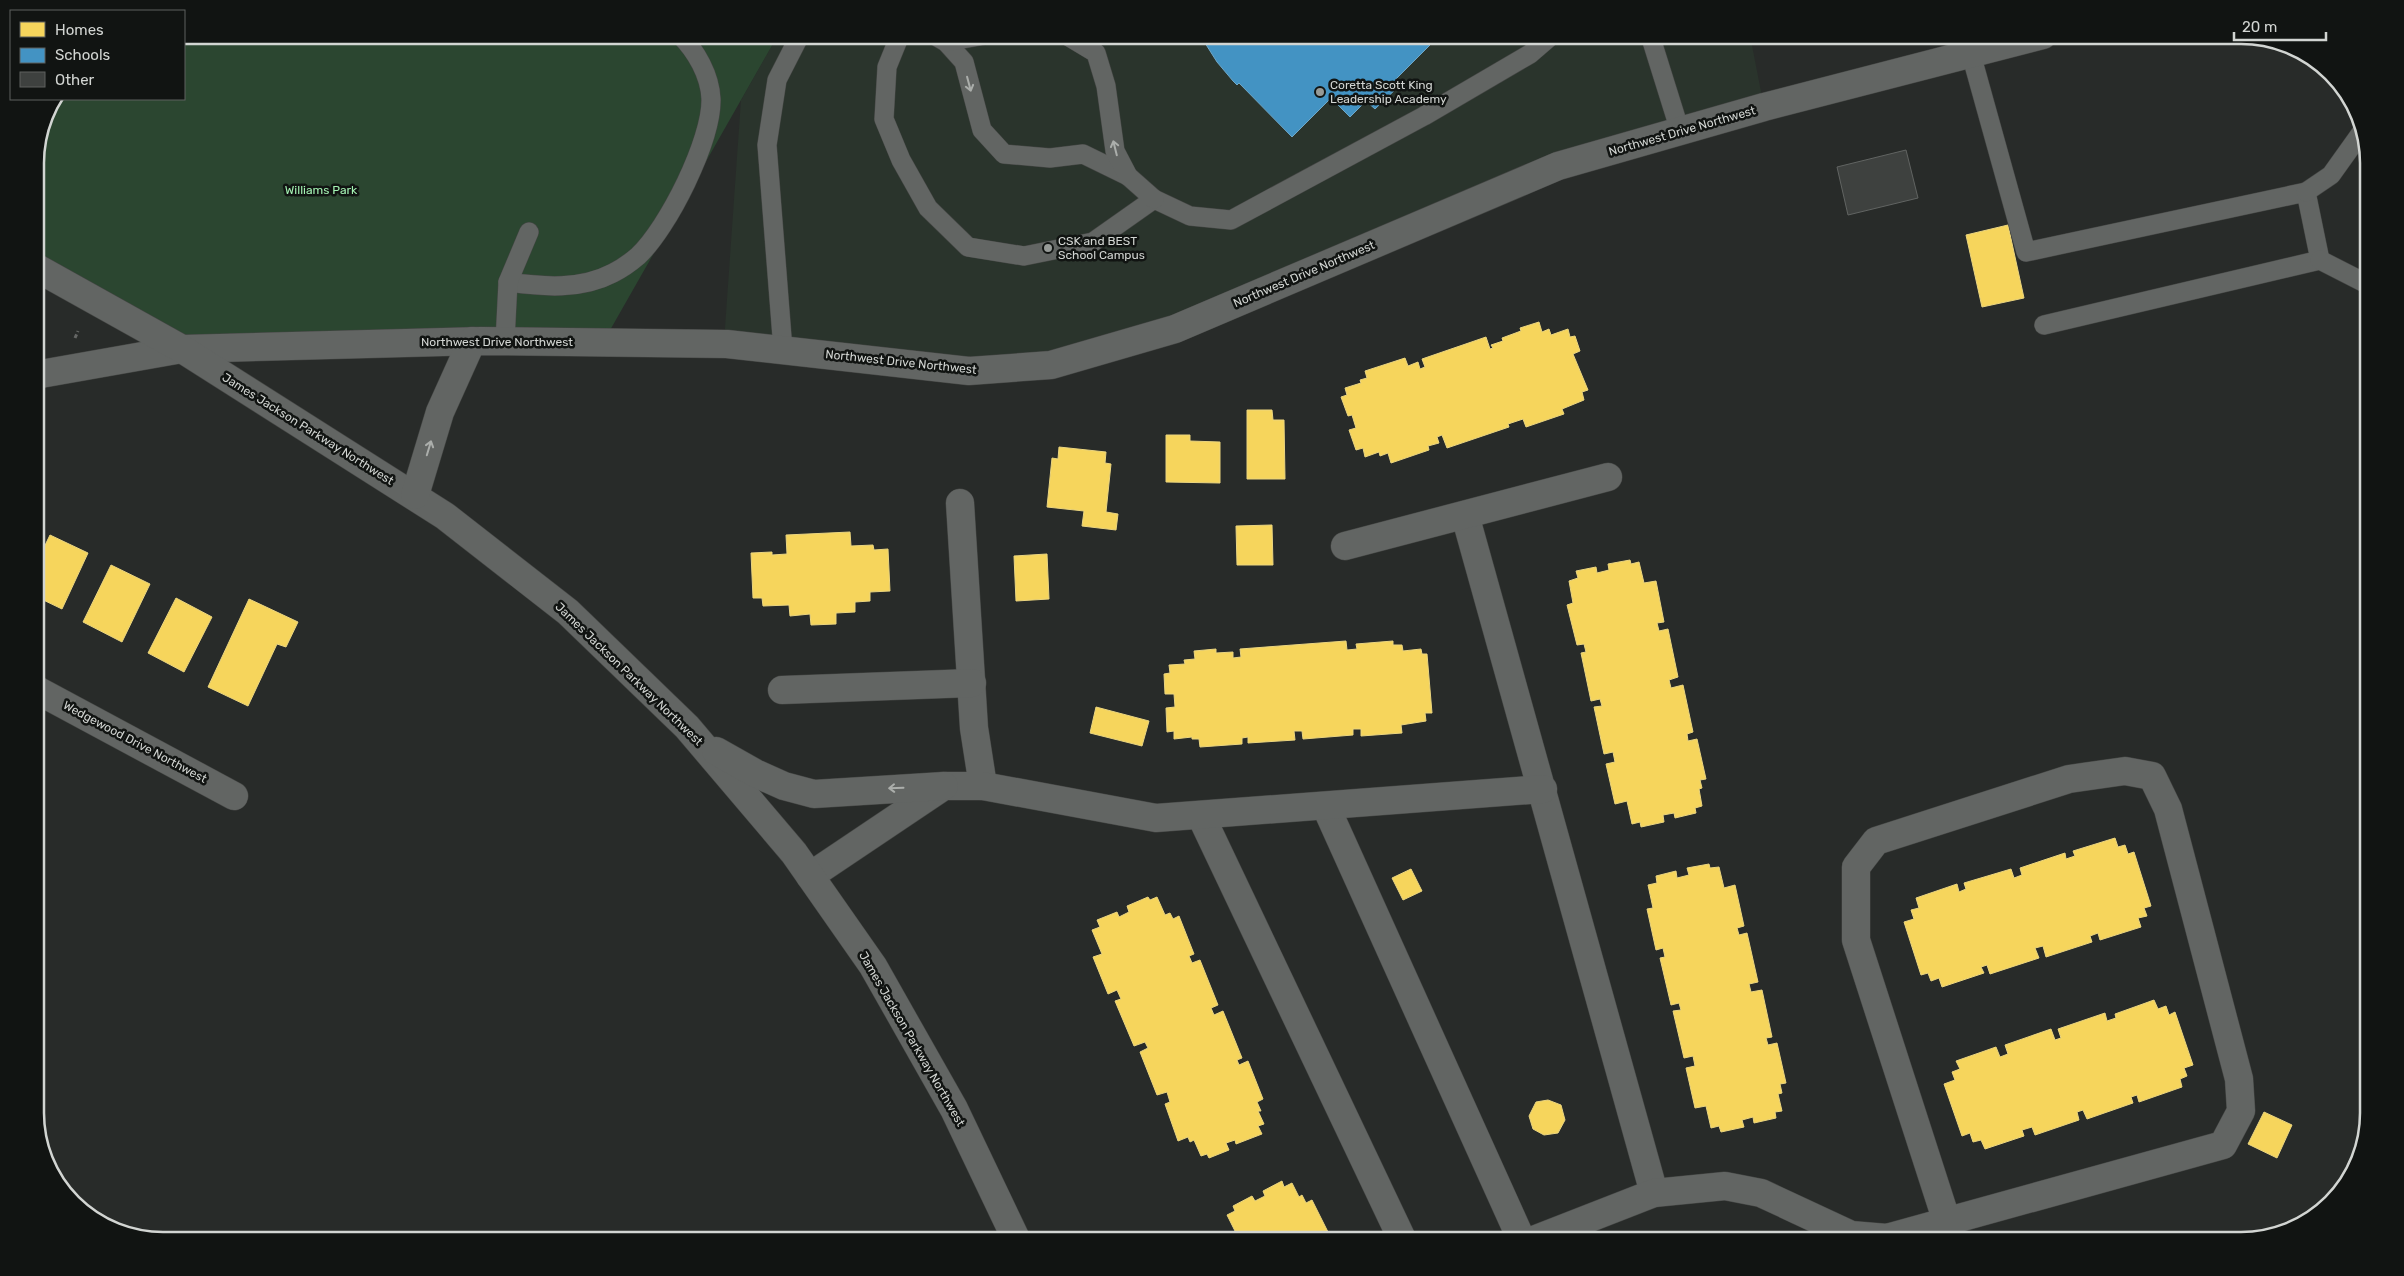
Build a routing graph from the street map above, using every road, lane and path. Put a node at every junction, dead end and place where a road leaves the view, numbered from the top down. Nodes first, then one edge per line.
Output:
1 (687, 44) edge
2 (795, 44) edge
3 (896, 44) edge
4 (945, 44) edge
5 (1081, 44) edge
6 (1542, 44) edge
7 (1653, 44) edge
8 (2009, 44) edge
9 (1971, 54) junction
10 (1680, 131) junction
11 (2358, 139) edge
12 (1128, 176) junction
13 (2306, 192) junction
14 (1154, 199) junction
15 (529, 232) dead end
16 (2320, 260) junction
17 (44, 271) edge
18 (2360, 281) edge
19 (508, 282) junction
20 (2044, 324) dead end
21 (472, 341) junction
22 (505, 341) junction
23 (182, 349) junction
24 (783, 350) junction
25 (44, 373) edge
26 (1608, 477) dead end
27 (415, 495) junction
28 (960, 503) dead end
29 (1465, 515) junction
30 (1345, 546) dead end
31 (972, 683) junction
32 (782, 690) dead end
33 (44, 694) edge
34 (698, 740) junction
35 (944, 786) junction
36 (982, 786) junction
37 (1542, 789) junction
38 (234, 796) dead end
39 (1326, 807) junction
40 (1201, 816) junction
41 (810, 876) junction
42 (1654, 1193) junction
43 (1947, 1222) junction
44 (1013, 1232) edge
45 (1398, 1232) edge
46 (1518, 1232) edge
47 (1554, 1232) edge
48 (1844, 1232) edge
49 (1910, 1232) edge

1 - 19 lane
2 - 24 lane
3 - 14 lane
4 -> 12 lane
12 -> 5 lane
6 - 14 lane
7 - 10 lane
8 - 9 street, Northwest Drive Northwest
9 - 10 street, Northwest Drive Northwest
9 - 13 lane
10 - 24 street, Northwest Drive Northwest
11 - 13 lane
12 - 14 lane
13 - 16 lane
15 - 19 lane
16 - 18 lane
16 - 20 lane
17 - 23 street, James Jackson Parkway Northwest
19 - 22 lane
21 - 22 street, Northwest Drive Northwest
21 - 23 street, Northwest Drive Northwest
27 -> 21 street
22 - 24 street, Northwest Drive Northwest
23 - 25 street, Northwest Drive Northwest
23 - 27 street, James Jackson Parkway Northwest
26 - 29 street
27 - 34 street, James Jackson Parkway Northwest
28 - 31 street
29 - 30 street
29 - 37 street
31 - 32 street
31 - 36 street
33 - 38 street, Wedgewood Drive Northwest
35 -> 34 street
34 - 41 street, James Jackson Parkway Northwest
35 - 36 street
35 - 41 street
36 - 40 street
37 - 39 street
37 - 42 street
39 - 40 street
39 - 46 street
40 - 45 street
41 - 44 street, James Jackson Parkway Northwest
42 - 47 street
42 - 48 street
43 - 43 street
43 - 49 street

